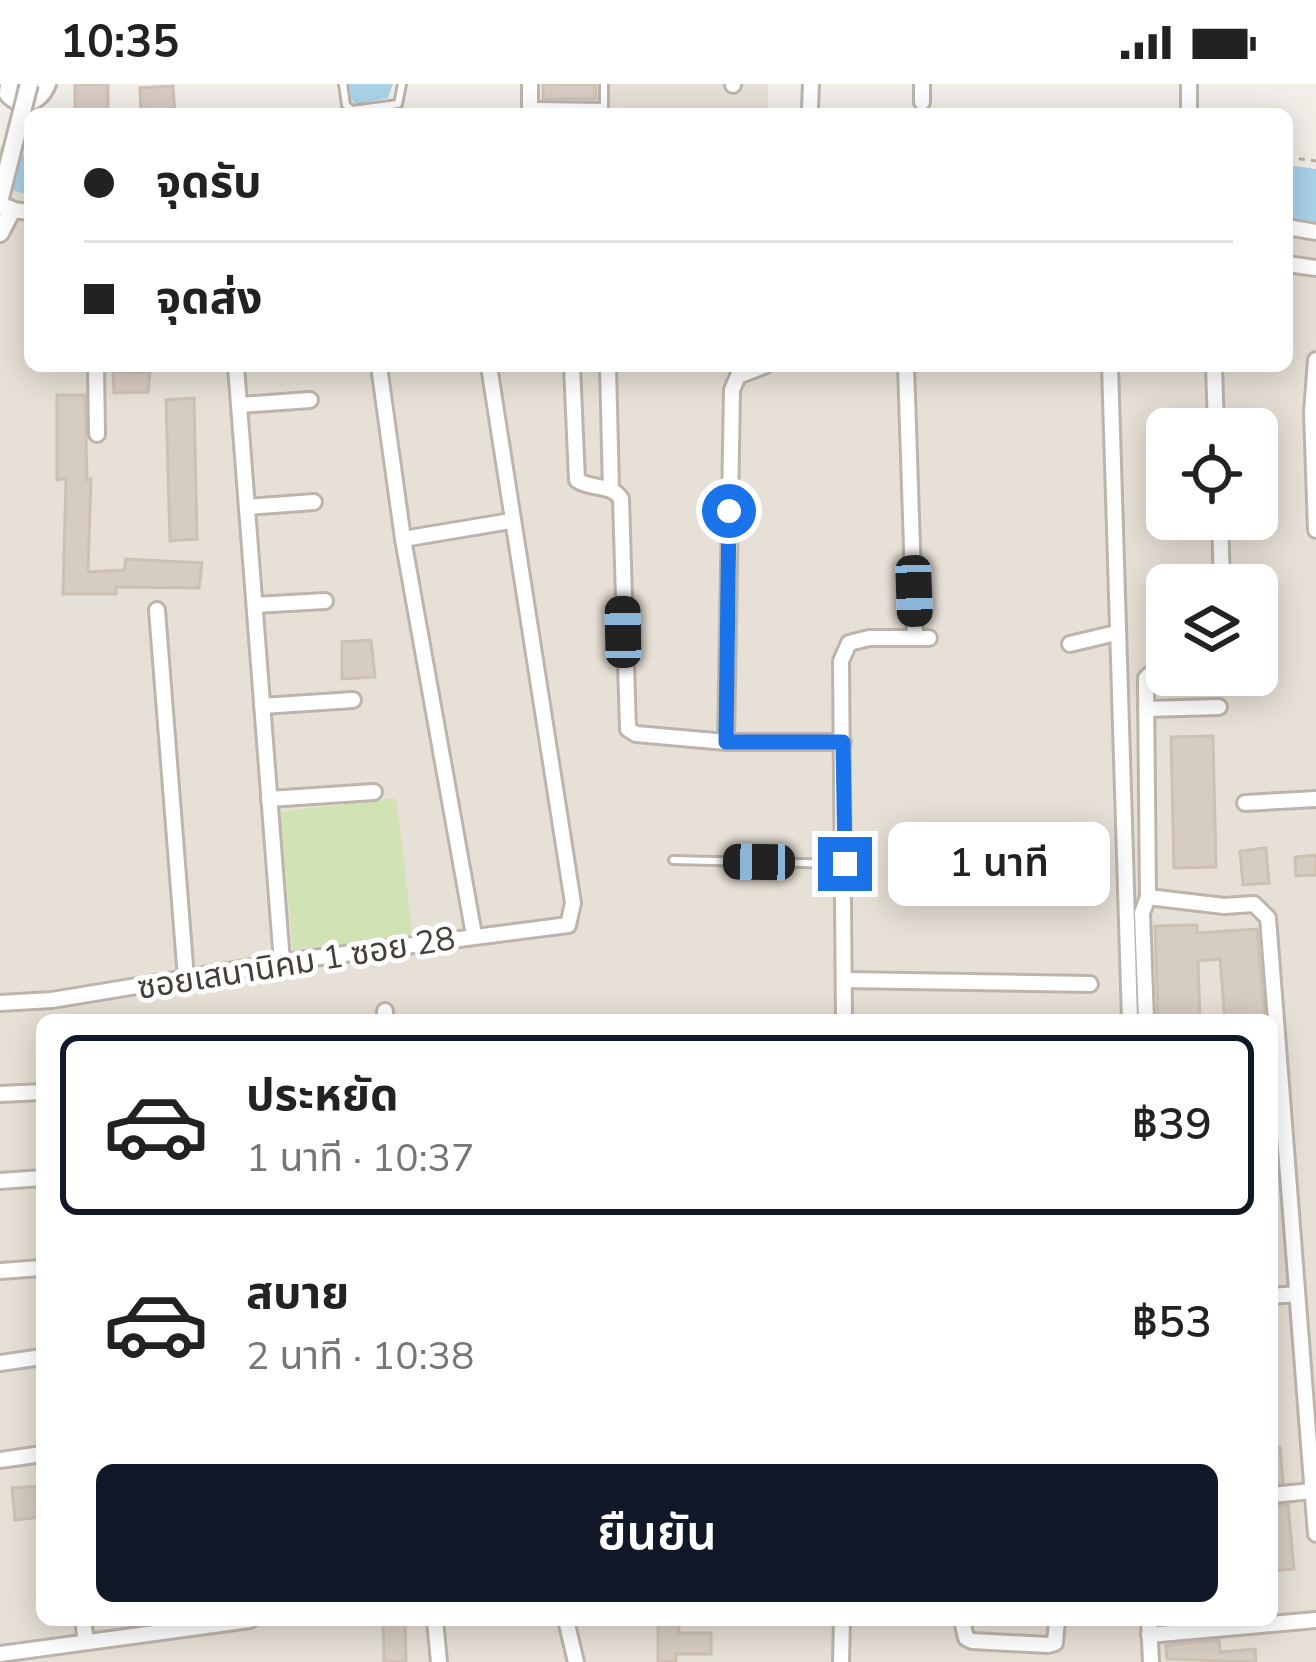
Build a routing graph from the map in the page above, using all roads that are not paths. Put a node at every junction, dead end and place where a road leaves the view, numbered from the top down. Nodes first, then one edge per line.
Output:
1 (8, 84) edge
2 (47, 84) edge
3 (402, 84) edge
4 (530, 84) edge
5 (604, 84) edge
6 (811, 84) edge
7 (922, 84) edge
8 (922, 102) dead end
9 (367, 108) edge
10 (530, 108) joint
11 (810, 108) dead end
12 (24, 111) edge
13 (10, 206) edge
14 (0, 233) edge
15 (1316, 359) edge
16 (96, 372) edge
17 (237, 372) edge
18 (380, 372) edge
19 (490, 372) edge
20 (572, 372) edge
21 (608, 372) edge
22 (748, 372) edge
23 (906, 372) edge
24 (1110, 372) edge
25 (1214, 372) edge
26 (310, 400) dead end
27 (241, 405) junction
28 (1215, 408) edge
29 (98, 434) dead end
30 (611, 490) junction
31 (314, 502) dead end
32 (247, 507) junction
33 (511, 521) junction
34 (1316, 530) edge
35 (403, 539) junction
36 (325, 601) dead end
37 (255, 605) junction
38 (157, 610) dead end
39 (1116, 633) junction
40 (1070, 644) dead end
41 (1146, 696) edge
42 (353, 700) dead end
43 (262, 706) junction
44 (1219, 707) dead end
45 (1146, 709) junction
46 (726, 742) junction
47 (843, 742) junction
48 (374, 792) dead end
49 (269, 799) junction
50 (1316, 799) edge
51 (1245, 803) dead end
52 (673, 860) dead end
53 (845, 864) junction
54 (1148, 897) junction
55 (474, 935) junction
56 (282, 962) junction
57 (185, 978) junction
58 (844, 980) junction
59 (1090, 984) dead end
60 (0, 1003) edge
61 (844, 1014) edge
62 (1130, 1014) edge
63 (1146, 1014) edge
64 (1273, 1014) edge
65 (36, 1092) edge
66 (0, 1094) edge
67 (1278, 1097) edge
68 (36, 1178) edge
69 (0, 1181) edge
70 (36, 1268) edge
71 (0, 1271) edge
72 (1297, 1294) junction
73 (1278, 1296) edge
74 (36, 1358) edge
75 (0, 1363) edge
76 (36, 1455) edge
77 (0, 1460) edge
78 (1312, 1491) junction
79 (1278, 1494) edge
80 (1316, 1534) edge
81 (1316, 1620) edge
82 (1278, 1622) edge
83 (84, 1626) edge
84 (183, 1626) edge
85 (435, 1626) edge
86 (567, 1626) edge
87 (842, 1626) edge
88 (963, 1626) edge
89 (1056, 1626) edge
90 (1149, 1627) edge
91 (86, 1642) junction
92 (0, 1654) edge
93 (439, 1662) edge
94 (576, 1662) edge
95 (841, 1662) edge
96 (1150, 1662) edge

1 - 2 street
3 - 9 lane
4 - 10 street
5 - 10 lane
6 - 11 street
7 - 8 street
12 - 13 street, bridge
13 - 14 street
15 - 34 street
16 - 29 street
17 - 27 street
18 - 35 street
19 - 33 street
20 - 30 street
21 - 30 street
22 - 46 street
23 - 47 street
24 - 39 street
25 - 28 street
26 - 27 street
27 - 32 street
30 - 46 street
31 - 32 street
32 - 37 street
33 - 35 street
33 - 55 street, ซอยเสนานิคม 1 ซอย 28
35 - 55 street
36 - 37 street
37 - 43 street
38 - 57 street
39 - 40 street
39 - 62 street
41 - 45 street
42 - 43 street
43 - 49 street
44 - 45 street
45 - 54 street
46 - 47 street
47 - 53 street
48 - 49 street
49 - 56 street
50 - 51 street
52 - 53 lane
53 - 58 street
54 - 63 street
54 - 64 street
55 - 56 street, ซอยเสนานิคม 1 ซอย 28
56 - 57 street, ซอยเสนานิคม 1 ซอย 28
57 - 60 street, ซอยเสนานิคม 1 ซอย 28
58 - 59 street
58 - 61 street
65 - 66 street
67 - 72 street
68 - 69 street
70 - 71 street
72 - 73 street
72 - 78 street
74 - 75 street
76 - 77 street
78 - 79 street
78 - 80 street
81 - 82 street
83 - 91 street
84 - 91 street
85 - 93 street
86 - 94 street
87 - 95 street
88 - 89 street
90 - 96 street
91 - 92 street

